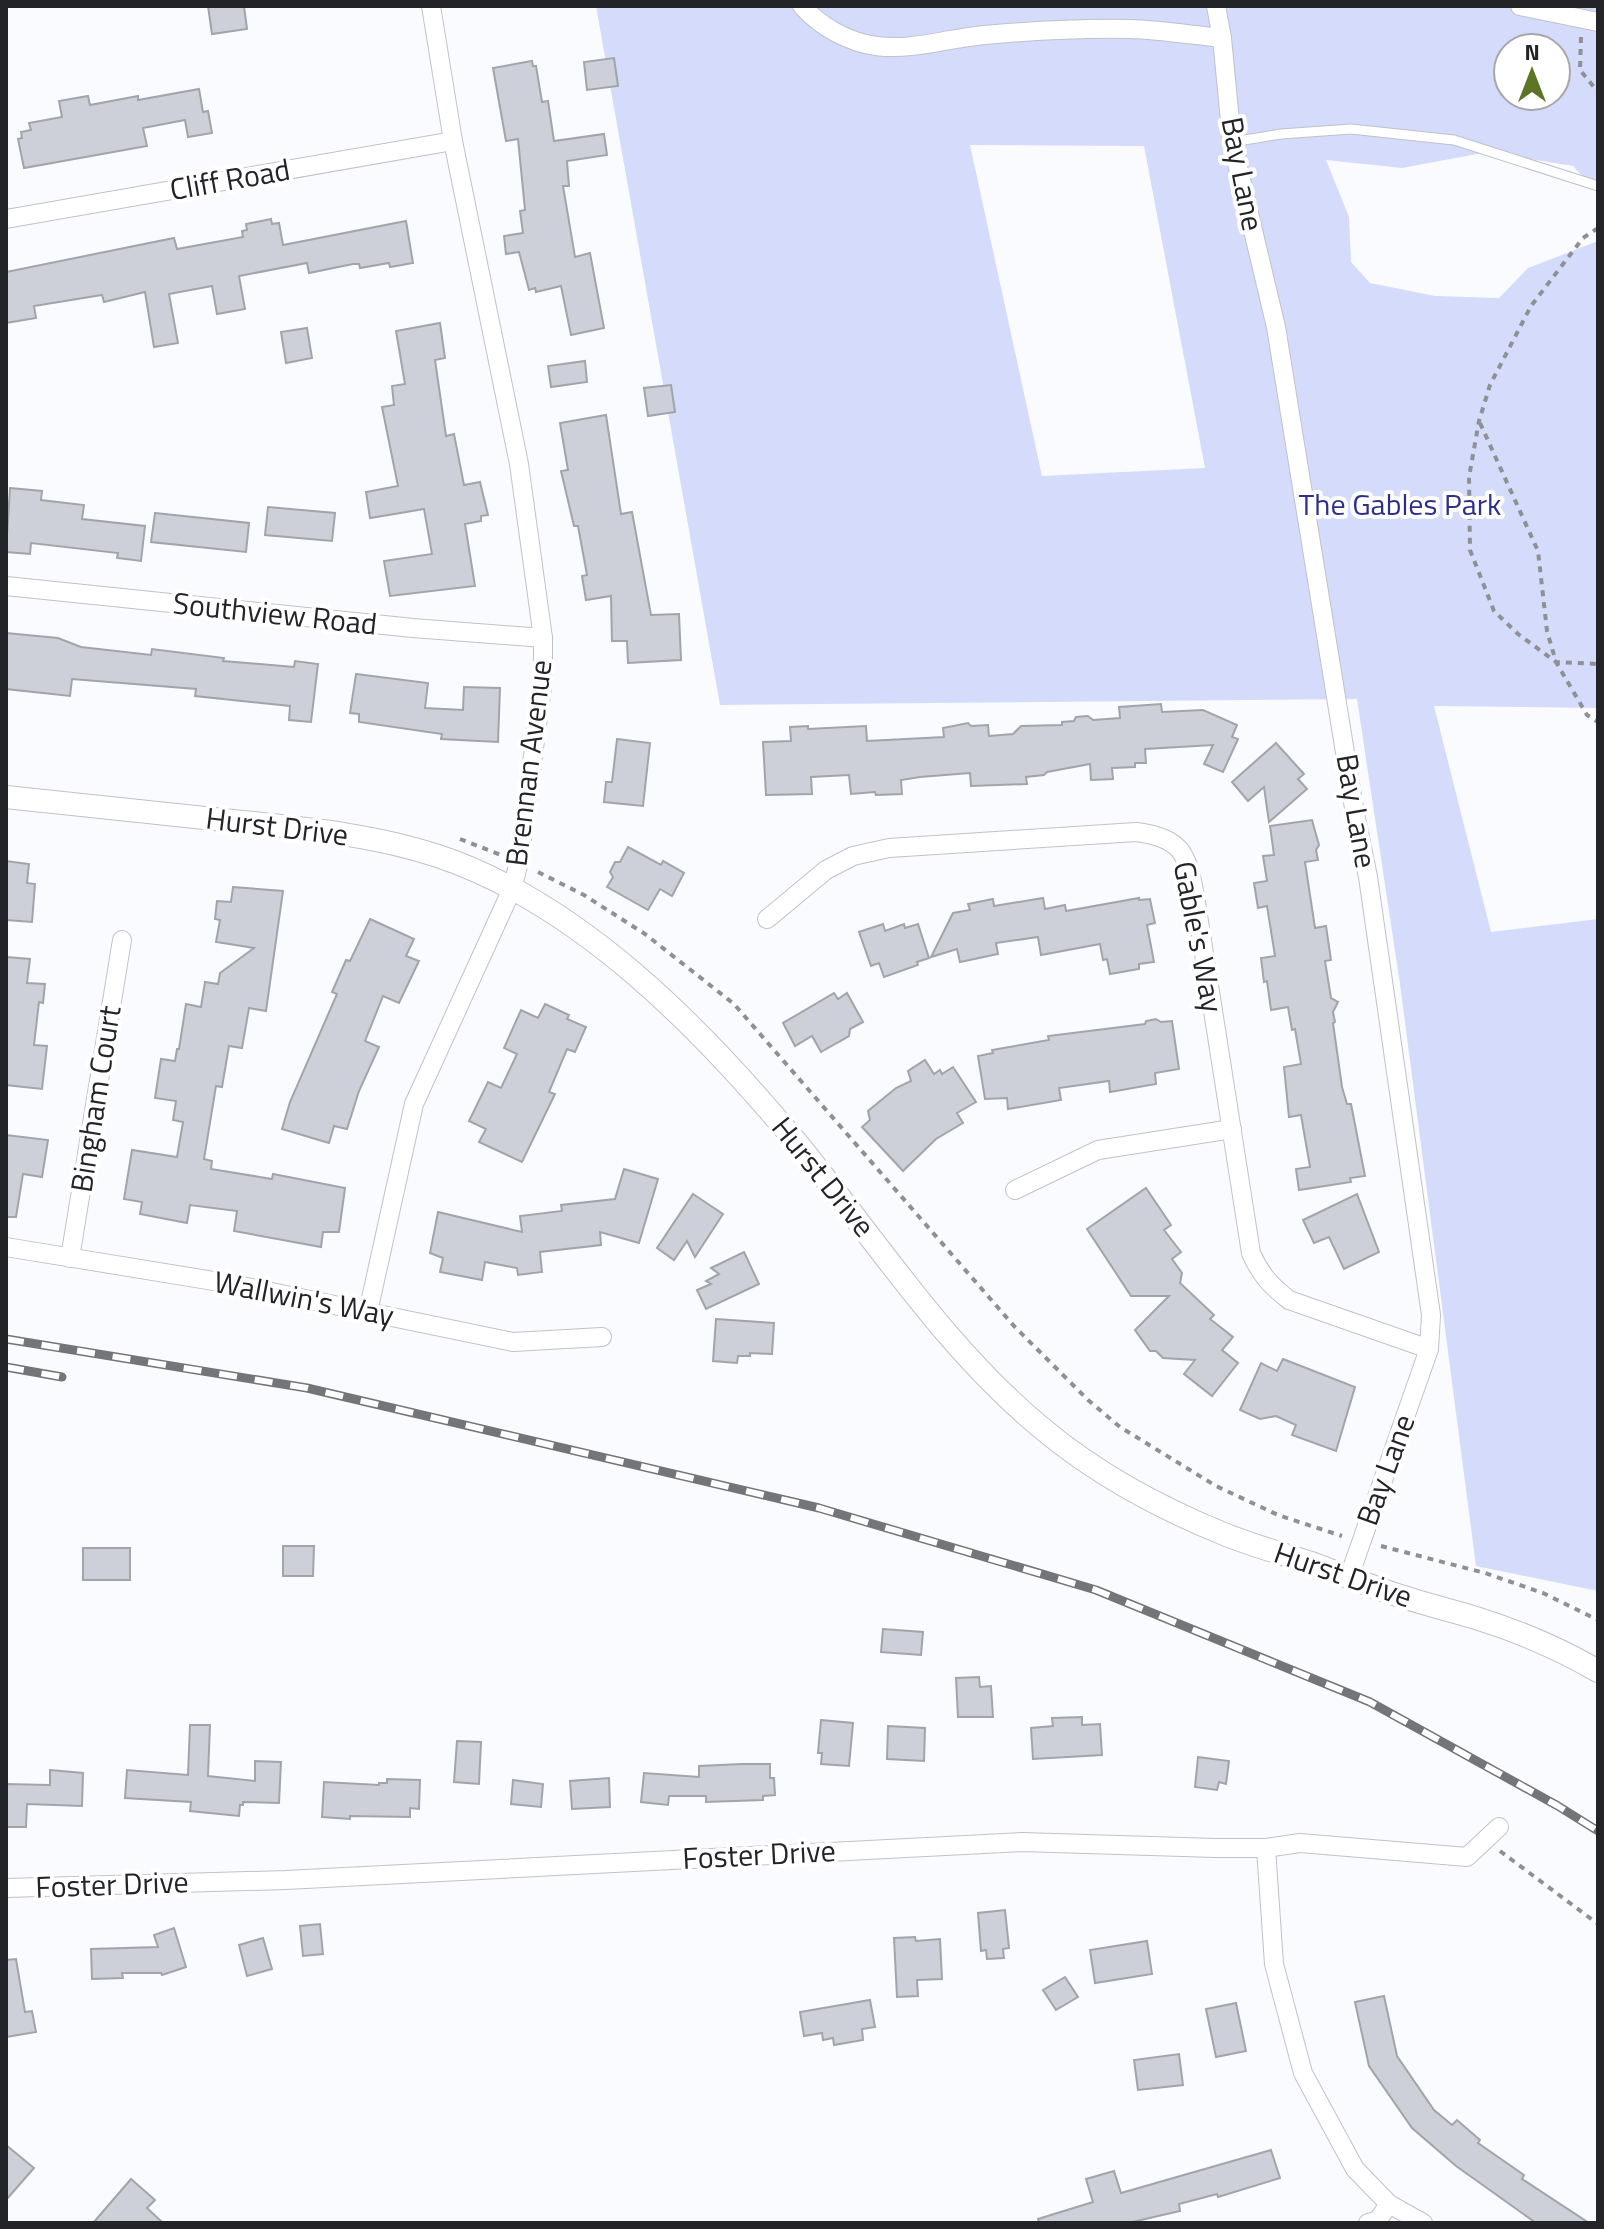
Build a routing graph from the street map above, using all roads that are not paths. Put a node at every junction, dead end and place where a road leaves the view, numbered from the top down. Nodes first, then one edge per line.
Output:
1 (431, 6) edge
2 (802, 6) edge
3 (1216, 6) edge
4 (1520, 6) edge
5 (1590, 20) edge
6 (1222, 38) junction
7 (453, 141) junction
8 (1232, 142) junction
9 (1598, 186) edge
10 (6, 219) edge
11 (6, 586) edge
12 (543, 638) junction
13 (6, 797) edge
14 (512, 889) junction
15 (767, 919) dead end
16 (122, 940) dead end
17 (1232, 1129) junction
18 (1015, 1190) dead end
19 (6, 1247) edge
20 (70, 1258) junction
21 (368, 1312) junction
22 (602, 1337) dead end
23 (1429, 1349) junction
24 (1349, 1577) junction
25 (1598, 1671) edge
26 (1499, 1827) dead end
27 (1266, 1848) junction
28 (6, 1888) edge
29 (1389, 2204) junction
30 (1368, 2223) edge
31 (1423, 2223) edge

1 - 7 street, Brennan Avenue
2 - 6 street
3 - 6 street, Bay Lane
4 - 5 street
6 - 8 street, Bay Lane
7 - 10 street, Cliff Road
7 - 12 street, Brennan Avenue
8 - 9 lane
8 - 23 street, Bay Lane
11 - 12 street, Southview Road
12 - 14 street, Brennan Avenue
13 - 14 street, Hurst Drive
14 - 21 street, Brennan Avenue
14 - 24 street, Hurst Drive
15 - 17 street, Gable's Way
16 - 20 street, Bingham Court
17 - 18 street
17 - 23 street, Gable's Way
19 - 20 street, Wallwin's Way
20 - 21 street, Wallwin's Way
21 - 22 street, Wallwin's Way
23 - 24 street, Bay Lane
24 - 25 street, Hurst Drive
26 - 27 street, Foster Drive
27 - 28 street, Foster Drive
27 - 29 street
29 - 30 street
29 - 31 street

